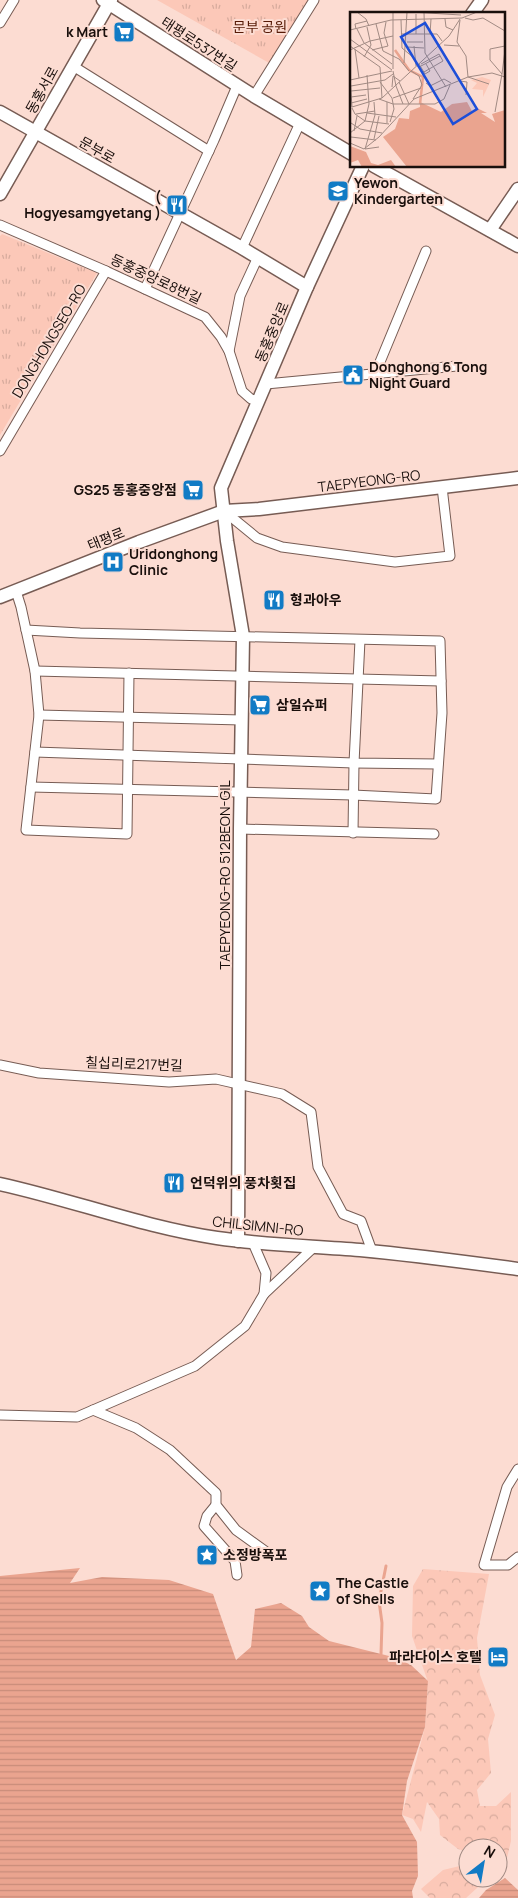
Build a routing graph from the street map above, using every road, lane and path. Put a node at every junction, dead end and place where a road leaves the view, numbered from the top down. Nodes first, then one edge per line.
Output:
1 (14, 0) edge
2 (314, 0) edge
3 (482, 0) edge
4 (107, 1) edge
5 (3, 9) edge
6 (473, 12) edge
7 (0, 22) edge
8 (73, 66) junction
9 (237, 86) junction
10 (254, 96) junction
11 (0, 112) edge
12 (300, 123) junction
13 (35, 133) junction
14 (209, 151) junction
15 (350, 153) edge
16 (362, 168) edge
17 (378, 168) edge
18 (518, 189) edge
19 (0, 194) edge
20 (180, 214) junction
21 (0, 225) edge
22 (490, 230) junction
23 (518, 246) edge
24 (242, 248) junction
25 (426, 251) dead end
26 (258, 257) junction
27 (106, 271) junction
28 (307, 287) junction
29 (145, 289) junction
30 (229, 351) junction
31 (457, 366) dead end
32 (375, 374) junction
33 (266, 384) junction
34 (259, 401) junction
35 (0, 451) edge
36 (518, 478) edge
37 (442, 487) junction
38 (224, 511) junction
39 (16, 591) junction
40 (0, 597) edge
41 (26, 630) junction
42 (243, 636) junction
43 (360, 640) junction
44 (35, 671) junction
45 (129, 673) junction
46 (244, 676) junction
47 (358, 678) junction
48 (442, 680) junction
49 (39, 715) junction
50 (128, 717) junction
51 (242, 720) junction
52 (34, 752) junction
53 (128, 755) junction
54 (240, 759) junction
55 (354, 763) junction
56 (438, 764) junction
57 (31, 787) junction
58 (127, 788) junction
59 (240, 792) junction
60 (353, 795) junction
61 (240, 829) junction
62 (353, 833) junction
63 (434, 834) dead end
64 (0, 1065) edge
65 (239, 1085) junction
66 (0, 1184) edge
67 (238, 1241) junction
68 (253, 1243) junction
69 (314, 1247) junction
70 (372, 1252) junction
71 (518, 1269) edge
72 (264, 1294) junction
73 (93, 1410) junction
74 (0, 1415) edge
75 (518, 1469) edge
76 (216, 1505) junction
77 (265, 1551) dead end
78 (518, 1557) edge
79 (237, 1575) dead end

1 - 5 street
2 - 10 street
3 - 6 street
4 - 8 street, 동홍서로
4 - 9 street, 태평로537번길
5 - 7 street
8 - 13 street, 동홍서로
8 - 14 street
9 - 10 street, 태평로537번길
9 - 14 street
10 - 12 street, 태평로537번길
11 - 13 street, 문부로
12 - 15 street, 태평로537번길
12 - 24 street
13 - 19 street, 동홍서로
13 - 20 street, 문부로
14 - 20 street
16 - 28 street, 동홍중앙로
17 - 22 street
18 - 22 street
20 - 24 street, 문부로
20 - 29 street
21 - 27 street, 동홍중앙로8번길
22 - 23 street
24 - 26 street, 문부로
25 - 32 street
26 - 28 street, 문부로
26 - 30 street
27 - 29 street, 동홍중앙로8번길
27 - 35 street, DONGHONGSEO-RO
28 - 33 street, 동홍중앙로
29 - 30 street, 동홍중앙로8번길
30 - 34 street, 동홍중앙로8번길
31 - 32 street
32 - 33 street
33 - 34 street, 동홍중앙로
34 - 38 street, 동홍중앙로
36 - 37 street, TAEPYEONG-RO
37 - 38 street, TAEPYEONG-RO
37 - 38 street
38 - 39 street, 태평로
38 - 42 street, TAEPYEONG-RO 512BEON-GIL
39 - 40 street, 태평로
39 - 41 street
41 - 42 street
41 - 44 street
42 - 43 street
42 - 46 street, TAEPYEONG-RO 512BEON-GIL
43 - 47 street
43 - 48 street
44 - 45 street
44 - 49 street
45 - 46 street
45 - 50 street
46 - 47 street
46 - 51 street, TAEPYEONG-RO 512BEON-GIL
47 - 48 street
47 - 55 street
48 - 56 street
49 - 50 street
49 - 52 street
50 - 51 street
50 - 53 street
51 - 54 street, TAEPYEONG-RO 512BEON-GIL
52 - 53 street
52 - 57 street
53 - 54 street
53 - 58 street
54 - 55 street
54 - 59 street, TAEPYEONG-RO 512BEON-GIL
55 - 56 street
55 - 60 street
56 - 60 street
57 - 58 street
57 - 58 street
58 - 59 street
59 - 60 street
59 - 61 street, TAEPYEONG-RO 512BEON-GIL
60 - 62 street
61 - 62 street
61 - 65 street, TAEPYEONG-RO 512BEON-GIL
62 - 63 street
64 - 65 street, 칠십리로217번길
65 - 67 street, TAEPYEONG-RO 512BEON-GIL
65 - 70 street, 칠십리로217번길
66 - 67 street, CHILSIMNI-RO
67 - 68 street, CHILSIMNI-RO
68 - 69 street, CHILSIMNI-RO
68 - 72 street
69 - 70 street, CHILSIMNI-RO
69 - 72 street
70 - 71 street, CHILSIMNI-RO
72 - 73 street
73 - 74 street
73 - 76 street
75 - 78 street
76 - 77 street
76 - 79 street

